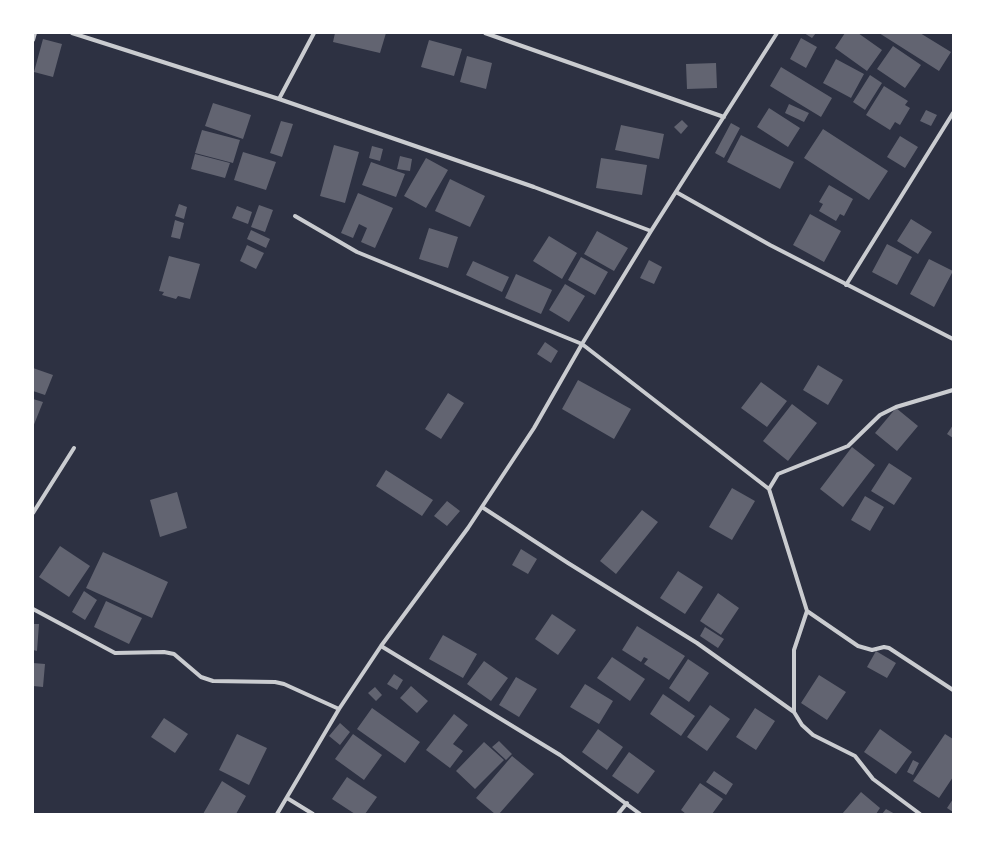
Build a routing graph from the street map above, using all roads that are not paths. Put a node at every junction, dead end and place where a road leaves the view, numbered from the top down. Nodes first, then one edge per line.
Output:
1 (35, 33) edge
2 (72, 33) edge
3 (314, 33) edge
4 (485, 33) edge
5 (777, 33) edge
6 (33, 40) edge
7 (279, 99) junction
8 (953, 113) edge
9 (724, 117) junction
10 (676, 192) junction
11 (295, 216) dead end
12 (651, 231) junction
13 (846, 285) junction
14 (953, 339) edge
15 (582, 344) junction
16 (953, 390) edge
17 (74, 448) dead end
18 (769, 489) junction
19 (482, 507) junction
20 (33, 513) edge
21 (33, 609) edge
22 (807, 611) junction
23 (381, 646) junction
24 (953, 690) edge
25 (339, 709) junction
26 (794, 712) junction
27 (287, 798) junction
28 (627, 803) junction
29 (277, 814) edge
30 (313, 814) edge
31 (618, 814) edge
32 (640, 814) edge
33 (920, 814) edge

1 - 6 street
2 - 7 street
3 - 7 street
4 - 9 street
5 - 9 street
7 - 12 street
8 - 13 street
9 - 10 street
10 - 12 street
10 - 13 street
11 - 15 street
12 - 15 street
13 - 14 street
15 - 18 street
15 - 19 street
16 - 18 street
17 - 20 street
18 - 22 street
19 - 23 street
19 - 26 street
21 - 25 street
22 - 24 street
22 - 26 street
23 - 25 street
23 - 28 street
25 - 27 street
26 - 33 street
27 - 29 street
27 - 30 street
28 - 31 street
28 - 32 street

